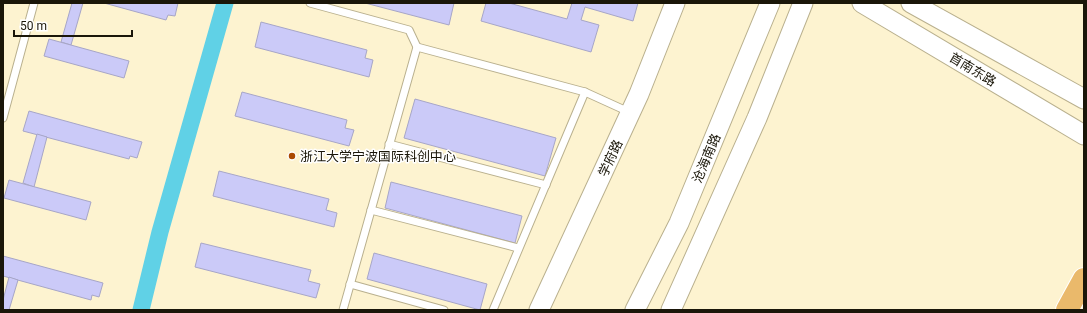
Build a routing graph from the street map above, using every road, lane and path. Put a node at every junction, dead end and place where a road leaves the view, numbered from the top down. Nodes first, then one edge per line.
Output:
1 (34, 3) edge
2 (310, 3) edge
3 (675, 3) edge
4 (770, 3) edge
5 (803, 3) edge
6 (862, 3) edge
7 (911, 3) edge
8 (417, 47) junction
9 (585, 92) junction
10 (1084, 100) edge
11 (630, 113) junction
12 (3, 118) edge
13 (1084, 135) edge
14 (389, 144) junction
15 (546, 186) junction
16 (371, 210) junction
17 (518, 248) junction
18 (1084, 279) edge
19 (350, 284) junction
20 (343, 310) edge
21 (444, 310) edge
22 (493, 310) edge
23 (539, 310) edge
24 (635, 310) edge
25 (671, 310) edge
26 (1067, 310) edge

1 - 12 lane
2 - 8 lane
3 - 11 main road, 学府路
4 - 24 main road, 沧海南路
5 - 25 main road
6 - 13 main road, 首南东路
7 - 10 main road, 首南东路
8 - 9 lane
8 - 14 lane
9 - 11 lane
9 - 15 lane
11 - 23 main road, 学府路
14 - 15 lane
14 - 16 lane
15 - 17 lane
16 - 17 lane
16 - 19 lane
17 - 22 lane
18 - 26 highway
19 - 20 lane
19 - 21 lane

